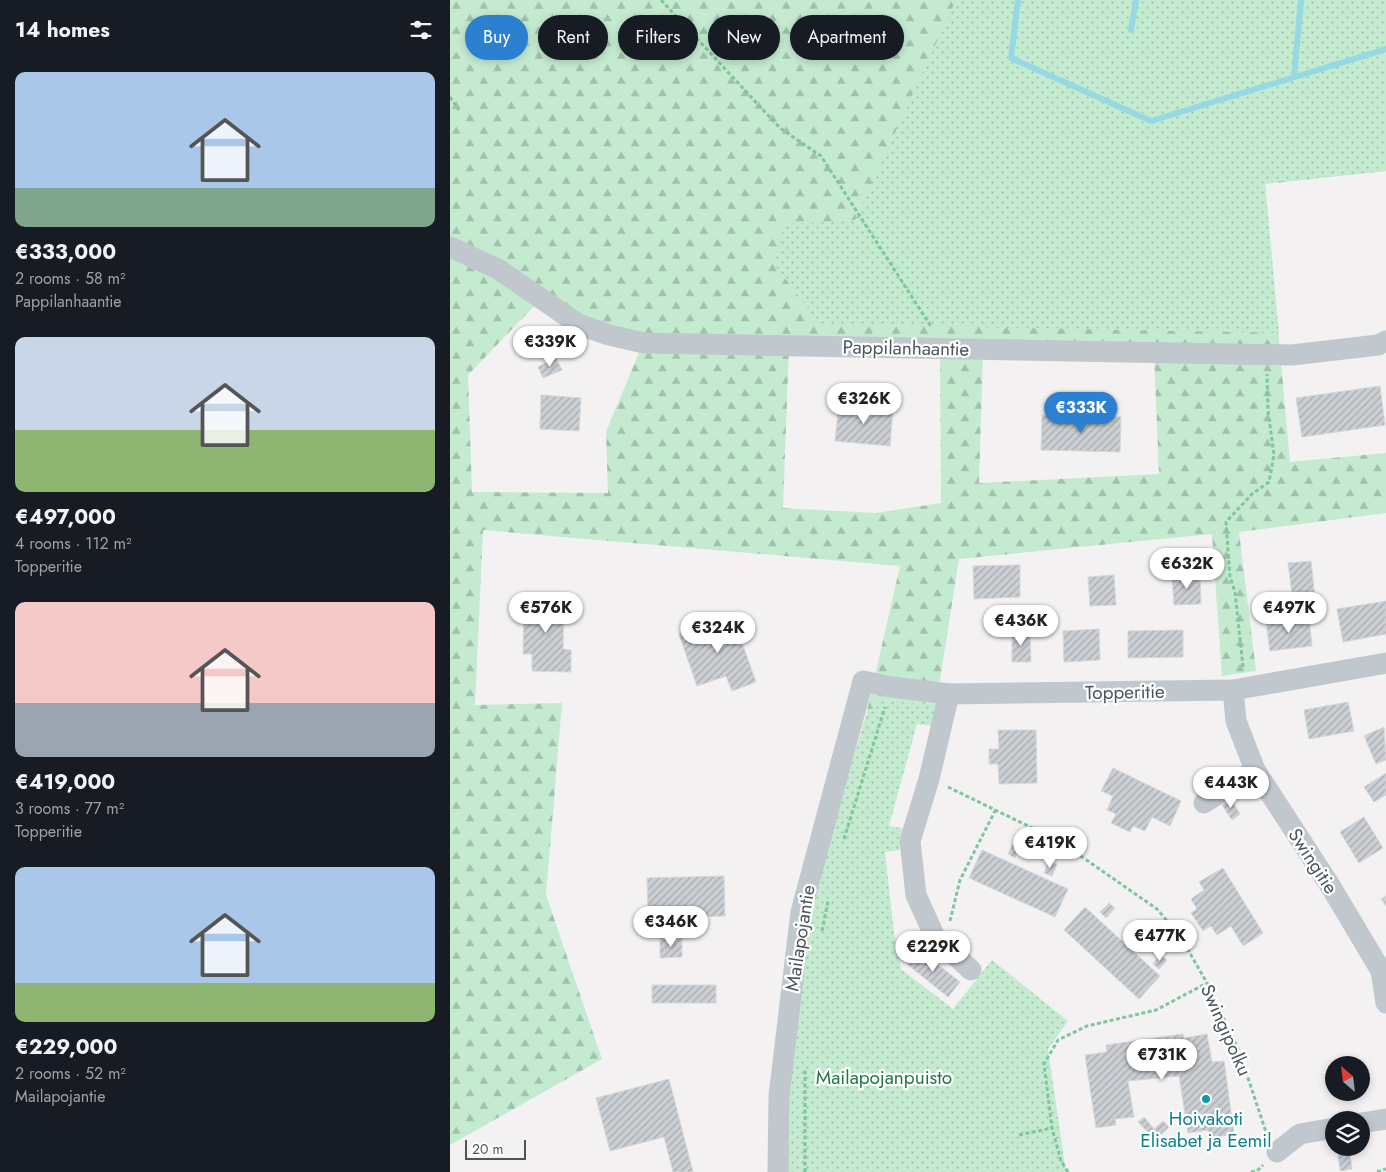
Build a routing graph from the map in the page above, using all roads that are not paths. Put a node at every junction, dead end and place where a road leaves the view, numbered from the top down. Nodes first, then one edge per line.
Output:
1 (450, 246) edge
2 (1386, 341) edge
3 (1386, 663) edge
4 (863, 681) joint
5 (1239, 689) junction
6 (949, 694) junction
7 (1255, 770) junction
8 (1204, 803) dead end
9 (970, 970) dead end
10 (1386, 1003) edge
11 (1386, 1119) edge
12 (1370, 1122) edge
13 (1325, 1130) edge
14 (1278, 1152) road end
15 (778, 1172) edge

1 - 2 street, Pappilanhaantie
3 - 5 street, Topperitie
4 - 6 street, Topperitie
4 - 15 street, Mailapojantie
5 - 6 street, Topperitie
5 - 7 street, Swingitie
6 - 9 street
7 - 8 street
7 - 10 street, Swingitie
11 - 12 street
13 - 14 street

